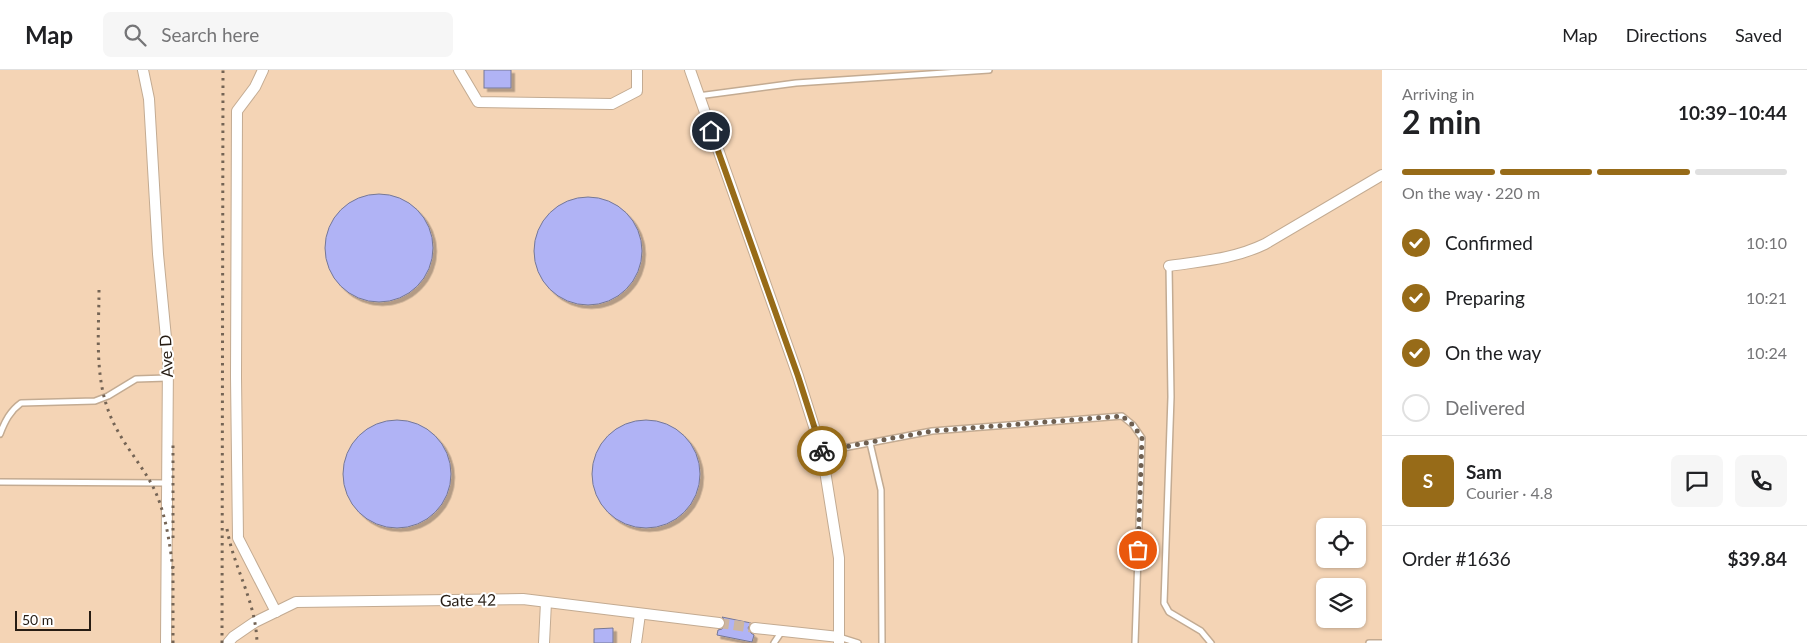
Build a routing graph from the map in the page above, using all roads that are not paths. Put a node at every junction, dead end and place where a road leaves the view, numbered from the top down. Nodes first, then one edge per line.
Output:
1 (143, 70) edge
2 (262, 70) edge
3 (459, 70) edge
4 (637, 70) edge
5 (690, 70) edge
6 (989, 70) edge
7 (917, 72) edge
8 (941, 72) edge
9 (698, 96) junction
10 (1382, 176) edge
11 (1169, 266) joint
12 (168, 378) junction
13 (0, 434) edge
14 (870, 443) junction
15 (822, 452) junction
16 (0, 482) edge
17 (167, 483) junction
18 (546, 602) junction
19 (276, 612) junction
20 (640, 614) junction
21 (719, 623) tunnel mouth
22 (755, 628) tunnel mouth
23 (783, 631) junction
24 (839, 640) edge
25 (1382, 642) edge
26 (166, 643) edge
27 (228, 643) edge
28 (544, 643) edge
29 (636, 643) edge
30 (774, 643) edge
31 (858, 643) edge
32 (882, 643) edge
33 (1135, 643) edge
34 (1211, 643) edge
35 (1369, 643) edge

1 - 12 street, Ave D
2 - 19 street
3 - 4 street
5 - 9 street
6 - 8 lane
7 - 8 lane
7 - 9 lane
9 - 15 street
10 - 11 street
11 - 34 lane
12 - 13 lane
12 - 17 street, Ave D
14 - 15 lane
14 - 32 lane
14 - 33 lane
15 - 24 street
16 - 17 lane
17 - 26 street, Ave D
18 - 19 street, Gate 42
18 - 20 street, Gate 42
18 - 28 street
19 - 27 street, Gate 42
20 - 21 street, Gate 42
20 - 29 street
22 - 23 street
23 - 24 street
23 - 30 lane
24 - 31 lane
25 - 35 lane

